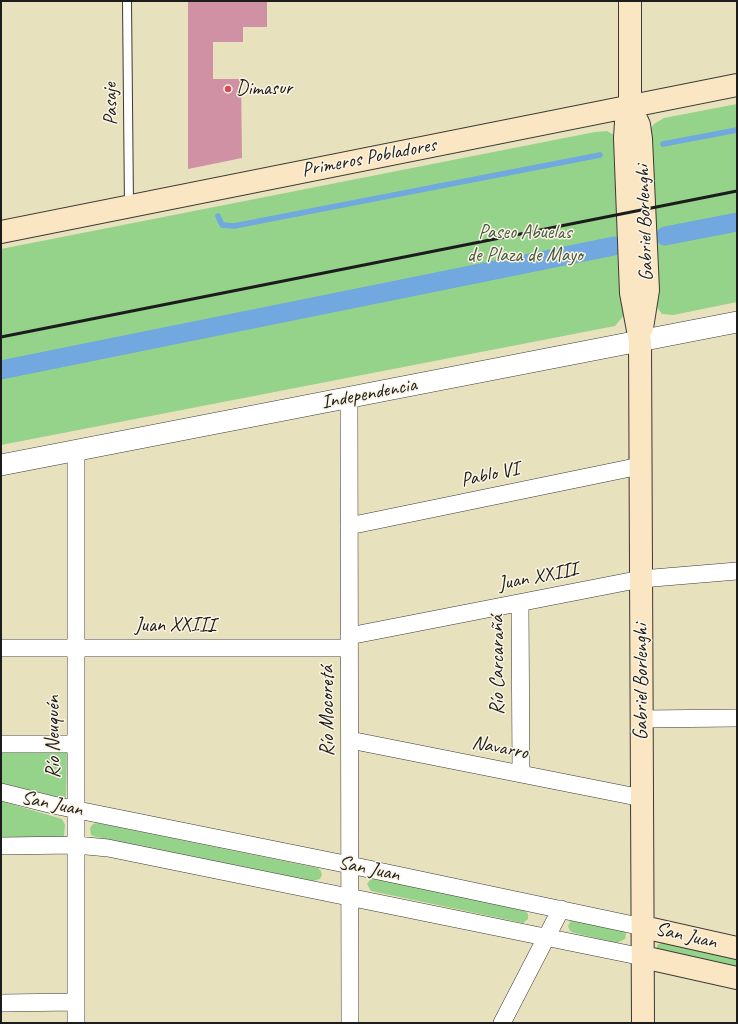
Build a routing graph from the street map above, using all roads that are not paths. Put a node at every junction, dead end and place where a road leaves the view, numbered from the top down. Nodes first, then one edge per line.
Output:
1 (127, 1) edge
2 (630, 1) edge
3 (737, 85) edge
4 (630, 106) junction
5 (129, 207) junction
6 (1, 232) edge
7 (737, 322) edge
8 (640, 341) junction
9 (349, 398) junction
10 (76, 452) junction
11 (1, 465) edge
12 (640, 466) junction
13 (349, 526) junction
14 (737, 571) edge
15 (641, 579) junction
16 (520, 603) junction
17 (349, 642) junction
18 (1, 648) edge
19 (76, 648) junction
20 (642, 718) junction
21 (737, 718) edge
22 (350, 740) junction
23 (1, 744) edge
24 (76, 744) junction
25 (521, 774) junction
26 (1, 792) edge
27 (642, 798) junction
28 (76, 810) junction
29 (76, 845) junction
30 (1, 846) edge
31 (350, 865) junction
32 (350, 898) junction
33 (561, 909) junction
34 (643, 927) junction
35 (547, 937) junction
36 (737, 948) edge
37 (643, 957) junction
38 (737, 978) edge
39 (76, 1002) junction
40 (1, 1003) edge
41 (76, 1023) edge
42 (350, 1023) edge
43 (502, 1023) edge
44 (643, 1023) edge

1 - 5 lane, Pasaje
2 - 4 main road, Gabriel Borlenghi
3 - 4 main road, Primeros Pobladores
4 - 5 main road, Primeros Pobladores
4 - 8 main road, Gabriel Borlenghi
5 - 6 main road, Primeros Pobladores
7 - 8 street, Independencia
8 - 9 street, Independencia
8 - 12 main road, Gabriel Borlenghi
9 - 10 street, Independencia
9 - 13 street, Río Mocoretá
10 - 11 street, Independencia
10 - 19 street, Río Neuquén
12 - 13 street, Pablo VI
12 - 15 main road, Gabriel Borlenghi
13 - 17 street, Río Mocoretá
14 - 15 street, Juan XXIII
15 - 16 street, Juan XXIII
15 - 20 main road, Gabriel Borlenghi
16 - 17 street, Juan XXIII
16 - 25 street, Río Carcarañá
17 - 19 street, Juan XXIII
17 - 22 street, Río Mocoretá
18 - 19 street, Juan XXIII
19 - 24 street, Río Neuquén
20 - 21 street
20 - 27 main road, Gabriel Borlenghi
22 - 25 street, Navarro
22 - 31 street, Río Mocoretá
23 - 24 street
24 - 28 street, Río Neuquén
25 - 27 street, Navarro
26 - 28 street, San Juan
27 - 34 main road, Gabriel Borlenghi
28 - 29 street, Río Neuquén
28 - 31 street, San Juan
29 - 30 street, San Juan
29 - 32 street, San Juan
29 - 39 street, Río Neuquén
31 - 32 street, Río Mocoretá
31 - 33 street, San Juan
32 - 35 street, San Juan
32 - 42 street, Río Mocoretá
33 - 34 street, San Juan
33 - 35 street
34 - 36 main road, San Juan
34 - 37 main road, Gabriel Borlenghi
35 - 37 street, San Juan
35 - 43 street
37 - 38 main road, San Juan
37 - 44 main road, Gabriel Borlenghi
39 - 40 street
39 - 41 street, Río Neuquén

